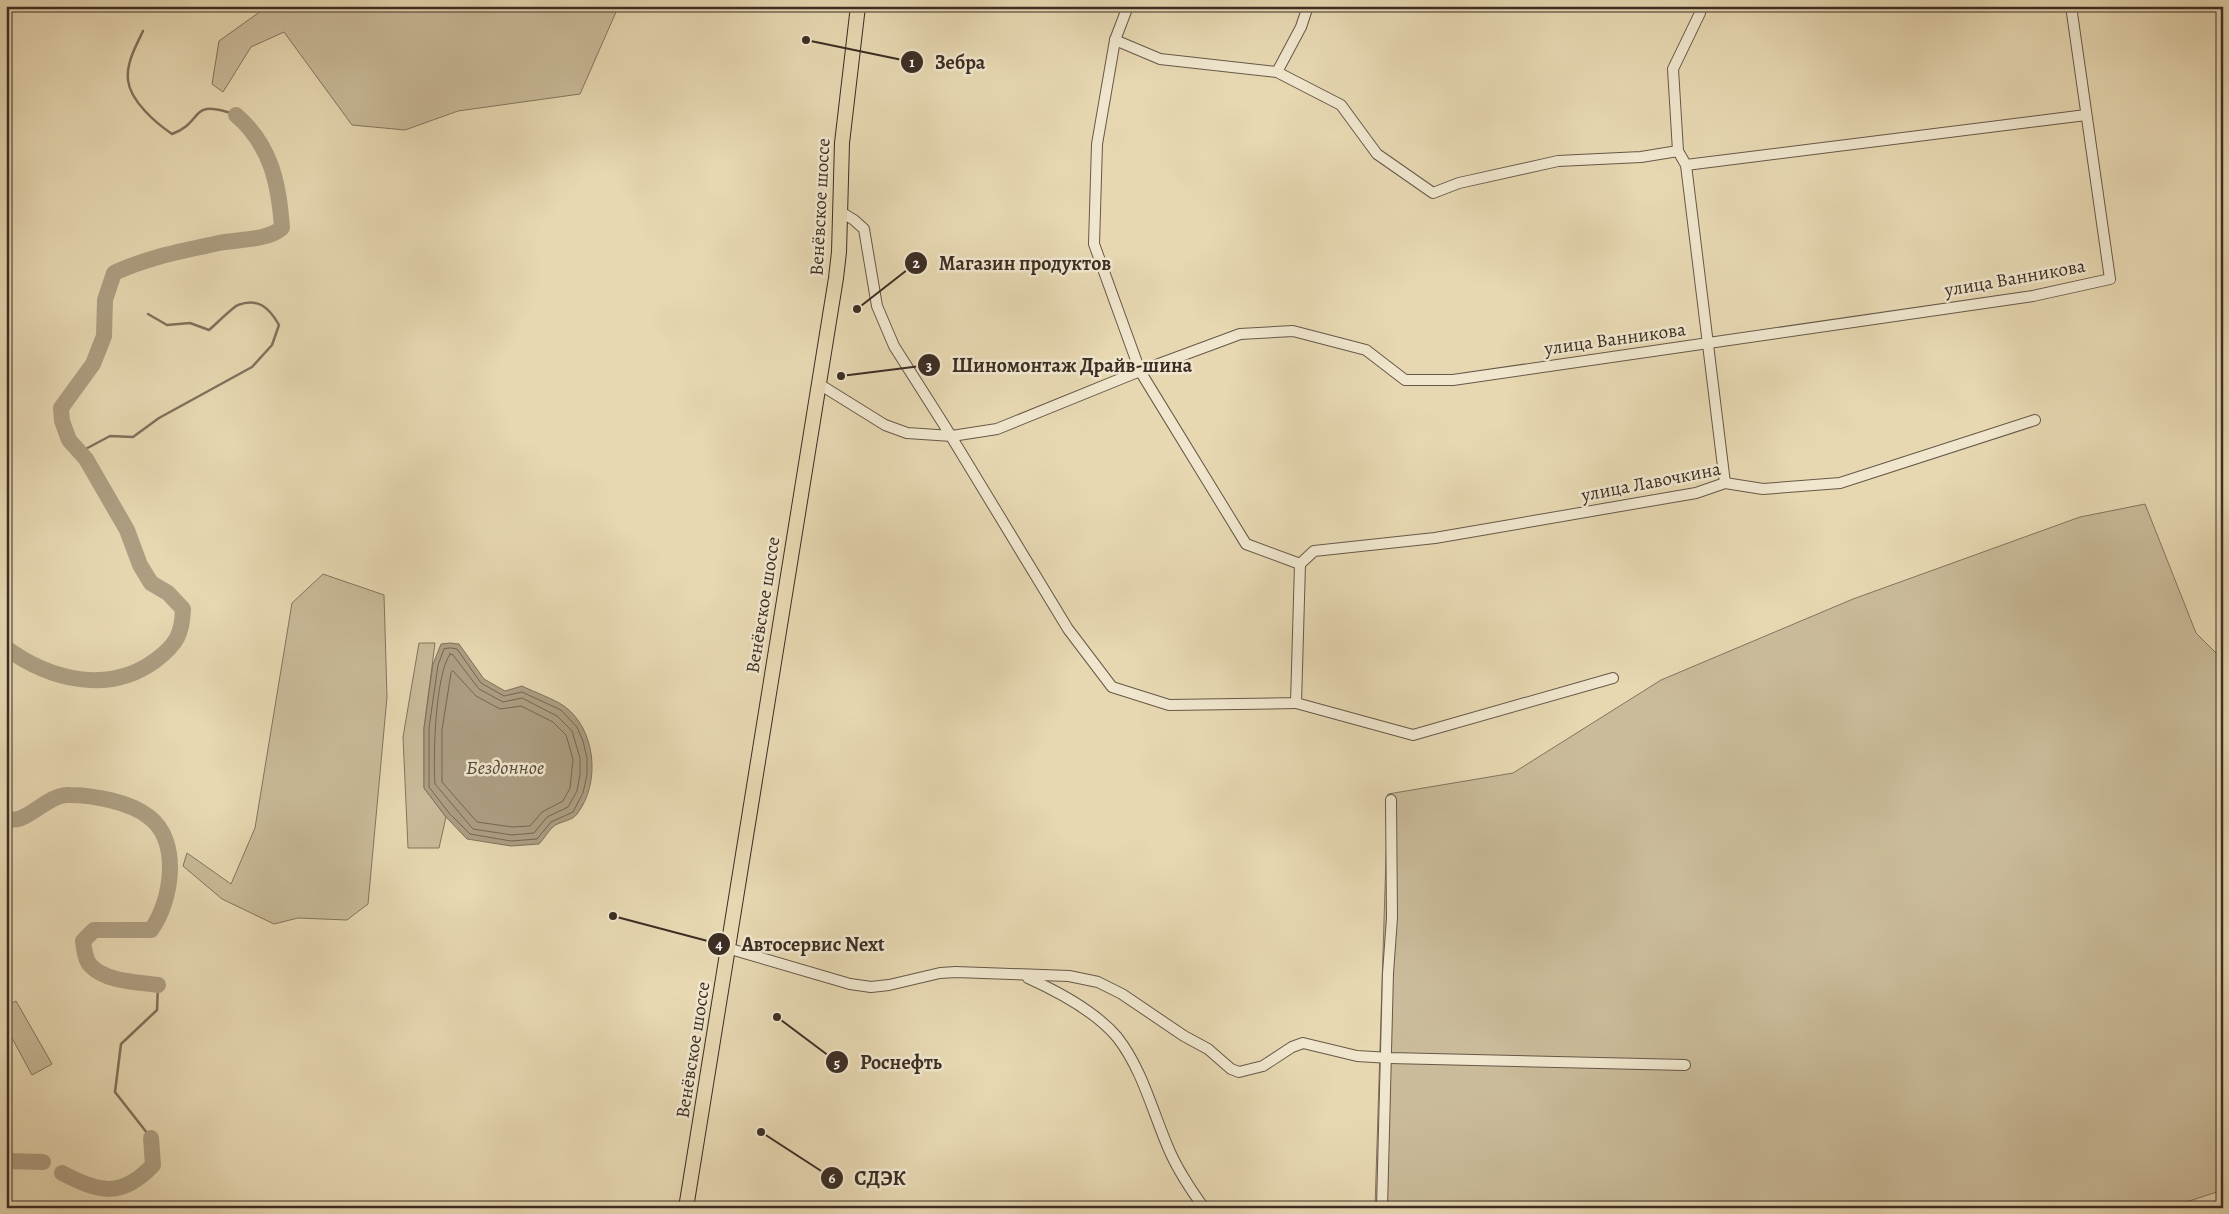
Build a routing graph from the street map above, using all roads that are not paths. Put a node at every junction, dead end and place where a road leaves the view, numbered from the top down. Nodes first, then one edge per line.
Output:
1 (858, 6) edge
2 (1128, 6) edge
3 (1308, 6) edge
4 (1700, 6) edge
5 (2072, 6) edge
6 (1115, 40) junction
7 (1278, 72) junction
8 (2086, 115) junction
9 (1678, 151) junction
10 (1686, 165) junction
11 (840, 212) junction
12 (1707, 343) junction
13 (1140, 371) junction
14 (818, 384) junction
15 (2035, 420) dead end
16 (952, 436) junction
17 (1725, 483) junction
18 (1300, 564) junction
19 (1613, 678) dead end
20 (1296, 703) junction
21 (1391, 800) dead end
22 (727, 948) junction
23 (1025, 976) junction
24 (1386, 1058) junction
25 (1685, 1065) dead end
26 (686, 1208) edge
27 (1204, 1208) edge
28 (1382, 1208) edge

1 - 11 main road, Венёвское шоссе
2 - 6 street
3 - 7 street
4 - 9 street
5 - 8 street
6 - 7 street
6 - 13 street
7 - 9 street
8 - 10 street
8 - 12 street, улица Ванникова
9 - 10 street
10 - 12 street
11 - 14 main road, Венёвское шоссе
11 - 16 street
12 - 13 street, улица Ванникова
12 - 17 street
13 - 16 street, улица Ванникова
13 - 18 street
14 - 16 street, улица Ванникова
14 - 22 main road, Венёвское шоссе
15 - 17 street, улица Лавочкина
16 - 20 street
17 - 18 street, улица Лавочкина
18 - 20 street
19 - 20 street
21 - 24 street
22 - 23 street
22 - 26 main road, Венёвское шоссе
23 - 24 street
23 - 27 street
24 - 25 street
24 - 28 street

